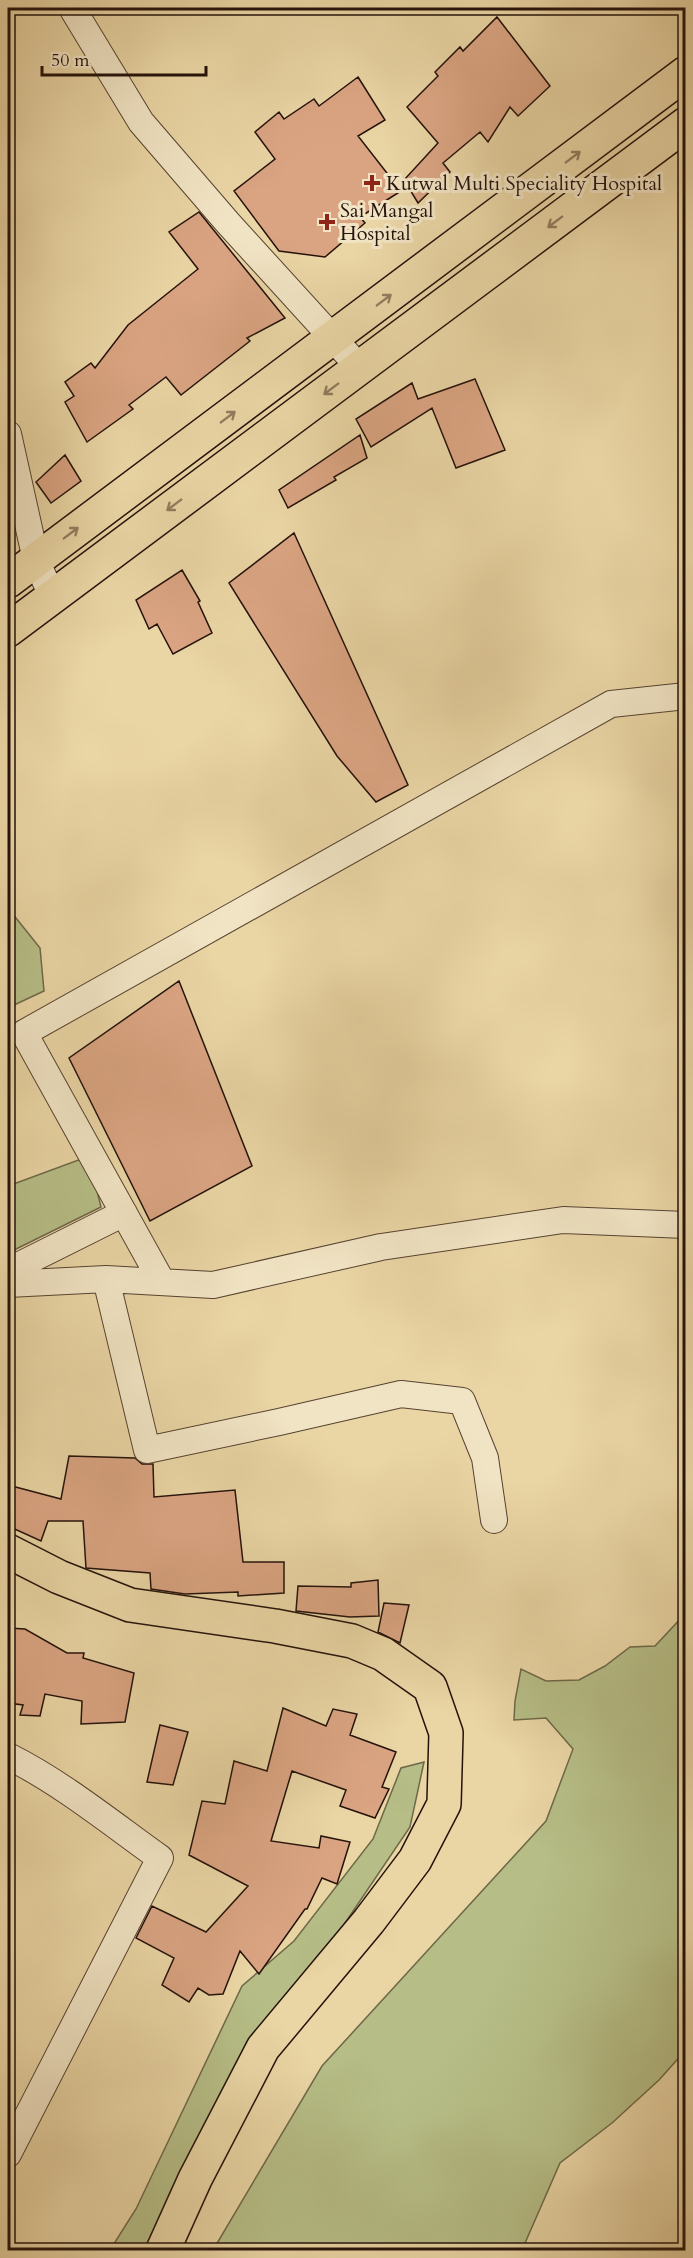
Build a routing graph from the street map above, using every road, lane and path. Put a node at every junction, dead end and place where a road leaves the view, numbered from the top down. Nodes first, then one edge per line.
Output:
1 (72, 8) edge
2 (686, 72) edge
3 (686, 124) edge
4 (332, 339) junction
5 (360, 368) junction
6 (9, 451) edge
7 (36, 560) junction
8 (8, 580) edge
9 (52, 596) junction
10 (8, 630) edge
11 (686, 696) edge
12 (124, 1213) junction
13 (686, 1225) edge
14 (8, 1271) edge
15 (106, 1279) junction
16 (162, 1282) junction
17 (8, 1284) edge
18 (494, 1520) dead end
19 (8, 1551) edge
20 (8, 1756) edge
21 (8, 2154) edge
22 (163, 2250) edge

1 - 4 street
4 -> 2 main road
3 -> 5 main road
4 - 5 street
7 -> 4 main road
5 -> 9 main road
6 - 7 street
7 - 8 main road
7 - 9 street
9 - 10 main road
11 - 12 street
12 - 14 street
12 - 16 street
13 - 16 street
15 - 16 street
15 - 17 street
15 - 18 street
19 - 22 main road
20 - 21 street

